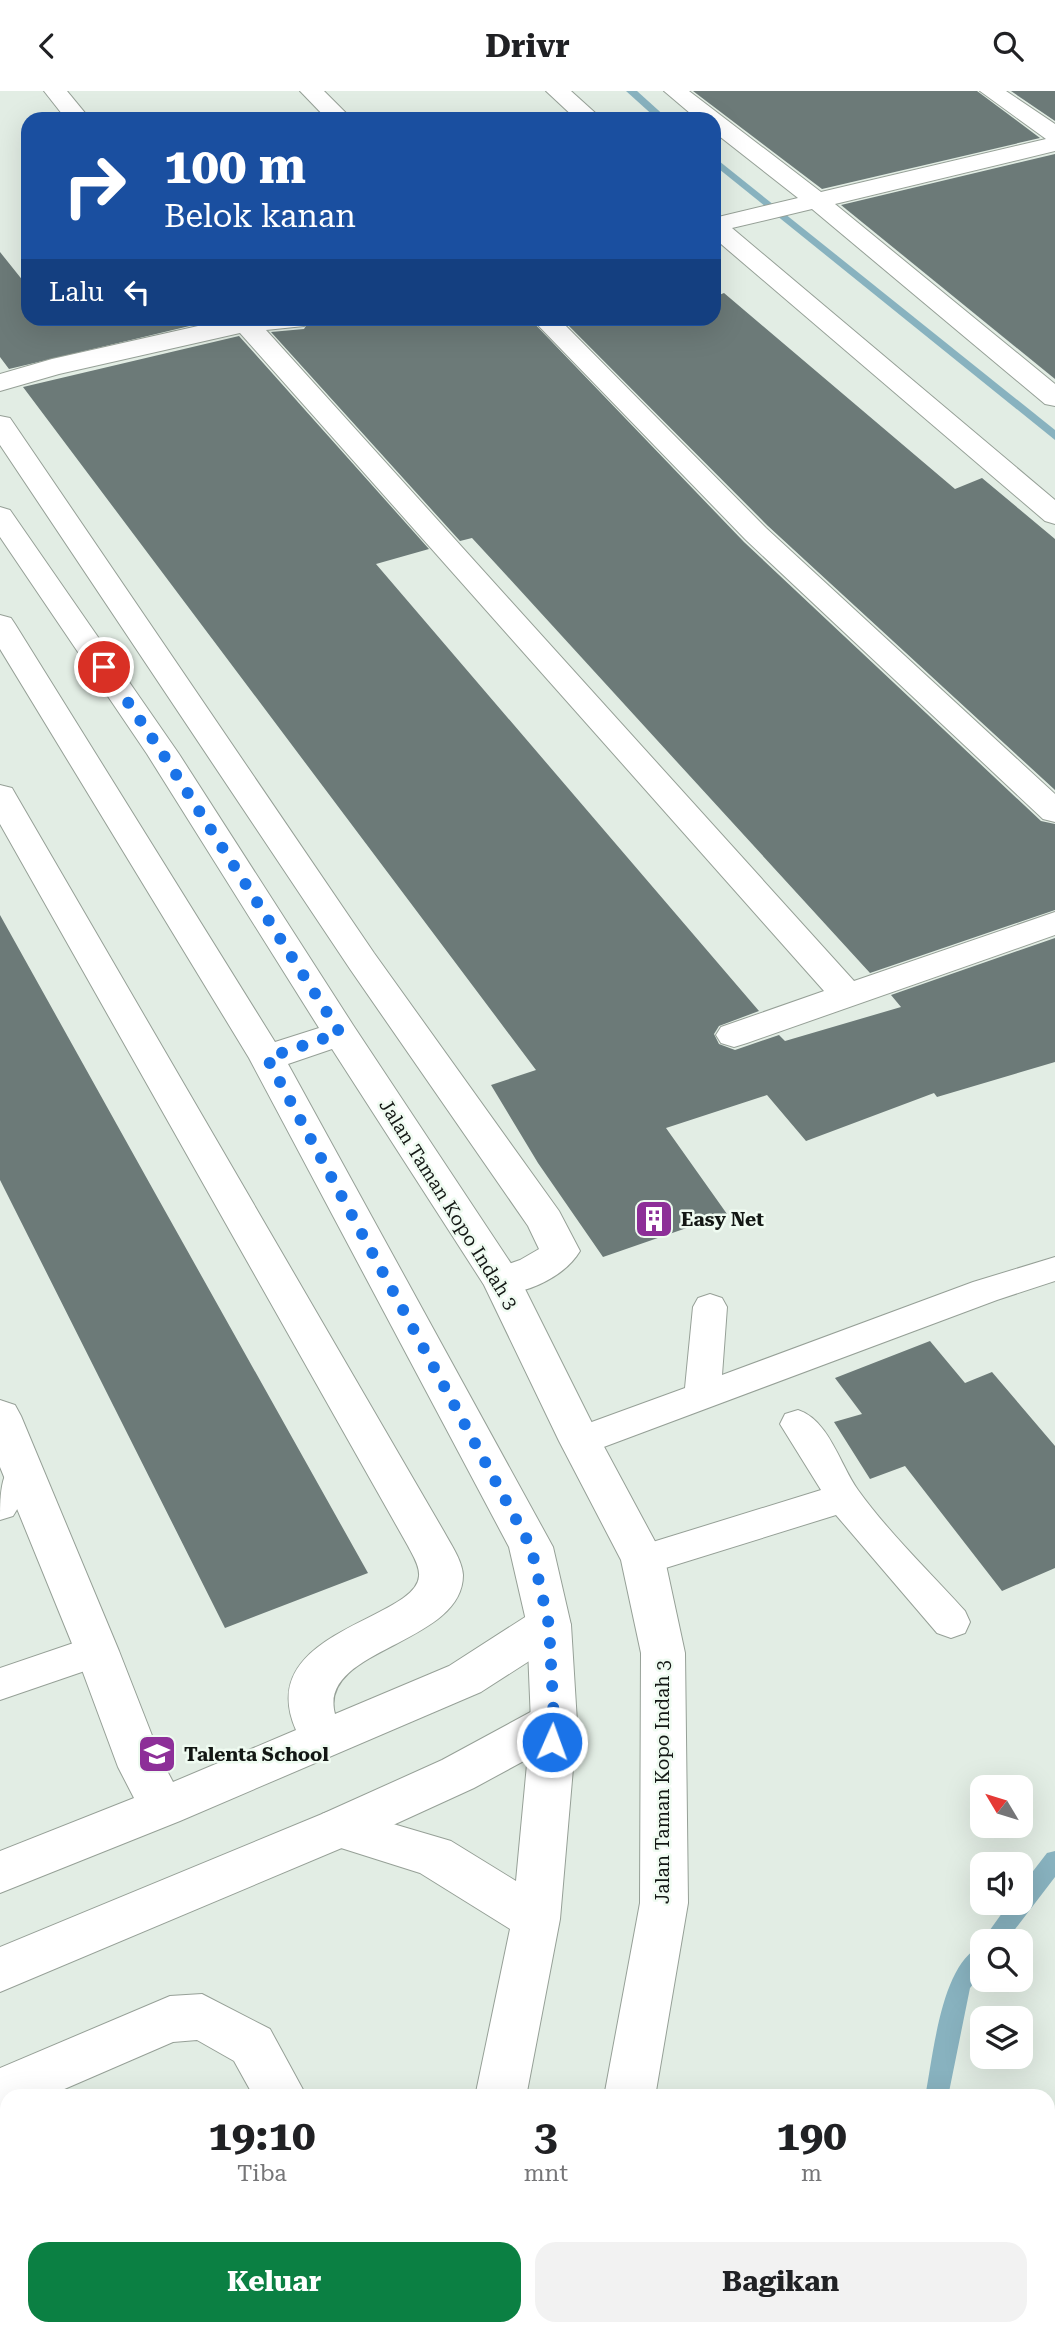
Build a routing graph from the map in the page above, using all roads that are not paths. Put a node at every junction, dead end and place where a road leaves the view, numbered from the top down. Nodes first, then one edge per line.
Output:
1 (55, 91) edge
2 (312, 91) edge
3 (557, 91) edge
4 (676, 91) edge
5 (991, 91) edge
6 (72, 112) edge
7 (334, 112) edge
8 (582, 112) edge
9 (703, 112) edge
10 (721, 127) edge
11 (1055, 135) edge
12 (1055, 144) edge
13 (807, 202) junction
14 (721, 223) edge
15 (721, 227) edge
16 (244, 326) edge
17 (249, 326) edge
18 (552, 326) edge
19 (10, 380) edge
20 (1055, 398) edge
21 (0, 424) edge
22 (1055, 515) edge
23 (0, 516) edge
24 (0, 624) edge
25 (212, 741) junction
26 (163, 754) junction
27 (0, 795) edge
28 (1055, 813) edge
29 (1055, 923) edge
30 (848, 996) junction
31 (340, 1033) junction
32 (734, 1035) dead end
33 (267, 1058) junction
34 (1055, 1269) edge
35 (502, 1281) junction
36 (710, 1307) dead end
37 (702, 1396) junction
38 (0, 1416) edge
39 (797, 1424) dead end
40 (580, 1440) junction
41 (23, 1469) junction
42 (843, 1498) junction
43 (0, 1506) edge
44 (643, 1559) junction
45 (951, 1622) dead end
46 (549, 1625) junction
47 (97, 1651) junction
48 (0, 1684) edge
49 (554, 1722) junction
50 (323, 1740) junction
51 (163, 1807) junction
52 (339, 1828) junction
53 (0, 1872) edge
54 (536, 1919) junction
55 (0, 1970) edge
56 (7, 2089) edge
57 (278, 2089) edge
58 (502, 2089) edge
59 (630, 2089) edge

1 - 6 street
2 - 7 street
3 - 8 street
4 - 9 street
5 - 11 street
10 - 13 street
12 - 13 street
13 - 14 street
13 - 20 street
15 - 22 street
16 - 19 street
17 - 30 street
18 - 28 street
21 - 25 street
23 - 26 street, Jalan Taman Kopo Indah 3
24 - 33 street
25 - 26 street
25 - 35 street
26 - 31 street, Jalan Taman Kopo Indah 3
27 - 50 street
29 - 30 street
30 - 32 street
31 - 33 street
31 - 35 street, Jalan Taman Kopo Indah 3
33 - 46 street
34 - 37 lane
35 - 40 street, Jalan Taman Kopo Indah 3
36 - 37 lane
37 - 40 lane
38 - 41 street
39 - 42 lane
40 - 44 street, Jalan Taman Kopo Indah 3
41 - 43 lane
41 - 47 street
42 - 44 lane
42 - 45 lane
44 - 59 street, Jalan Taman Kopo Indah 3
46 - 49 street
46 - 50 street
47 - 48 lane
47 - 51 street
49 - 52 street
49 - 54 street
50 - 51 street
51 - 53 street
52 - 54 street
52 - 55 street
54 - 58 street
56 - 57 street

